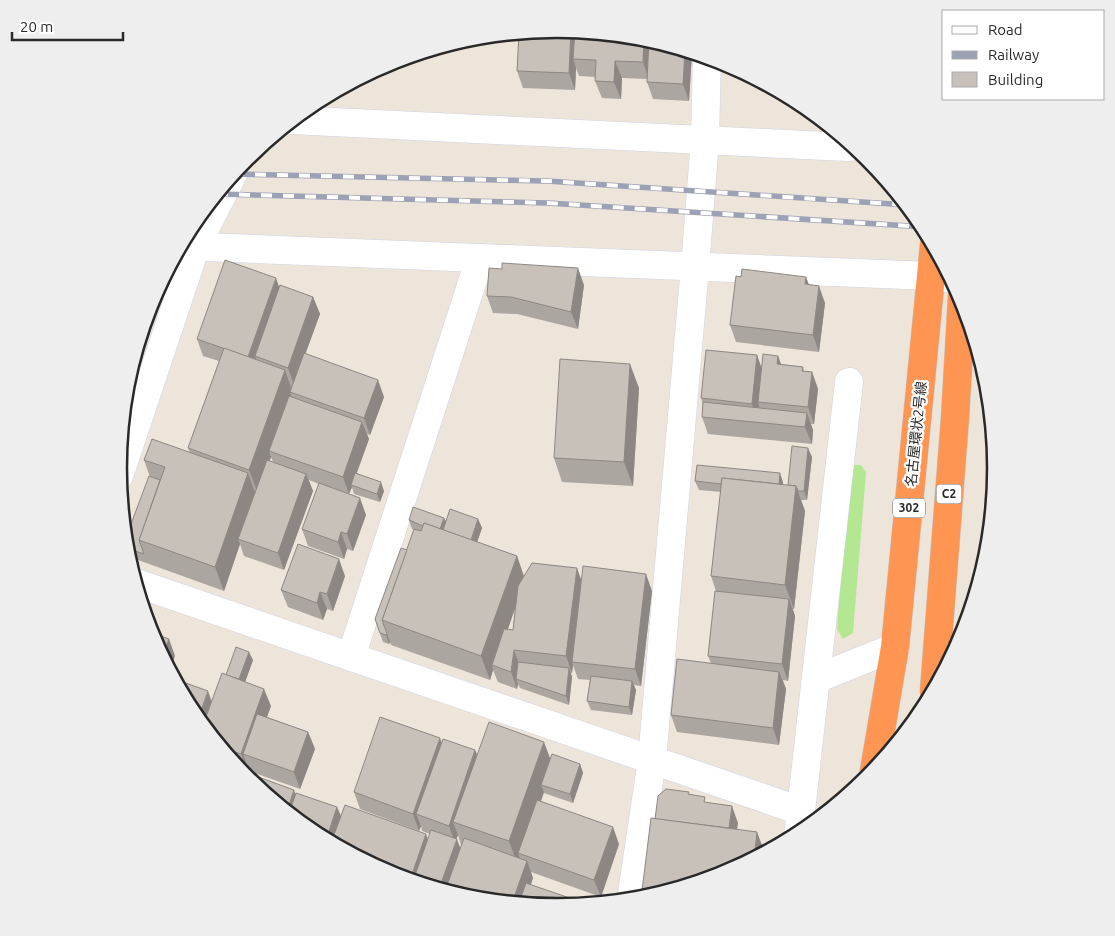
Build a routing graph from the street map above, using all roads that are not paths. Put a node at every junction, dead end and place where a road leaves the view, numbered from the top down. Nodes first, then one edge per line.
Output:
1 (707, 64) edge
2 (303, 121) edge
3 (704, 140) junction
4 (844, 147) edge
5 (189, 246) edge
6 (187, 250) edge
7 (480, 258) junction
8 (695, 267) junction
9 (942, 277) edge
10 (961, 319) edge
11 (849, 382) dead end
12 (128, 447) edge
13 (144, 586) edge
14 (895, 647) junction
15 (351, 657) junction
16 (935, 673) edge
17 (816, 679) junction
18 (876, 757) edge
19 (652, 760) junction
20 (800, 823) edge
21 (632, 892) edge

1 - 3 street
2 - 3 street
3 - 4 street
3 - 8 street
5 - 7 street
6 - 12 street
7 - 8 street
7 - 15 street
8 - 9 street
8 - 19 street
9 - 14 highway, 名古屋環状2号線 / 302
10 - 16 highway, C2
11 - 17 street
13 - 15 street
14 - 17 street
14 - 18 highway, 名古屋環状2号線 / 302
15 - 19 street
17 - 20 street
19 - 20 street
19 - 21 street

